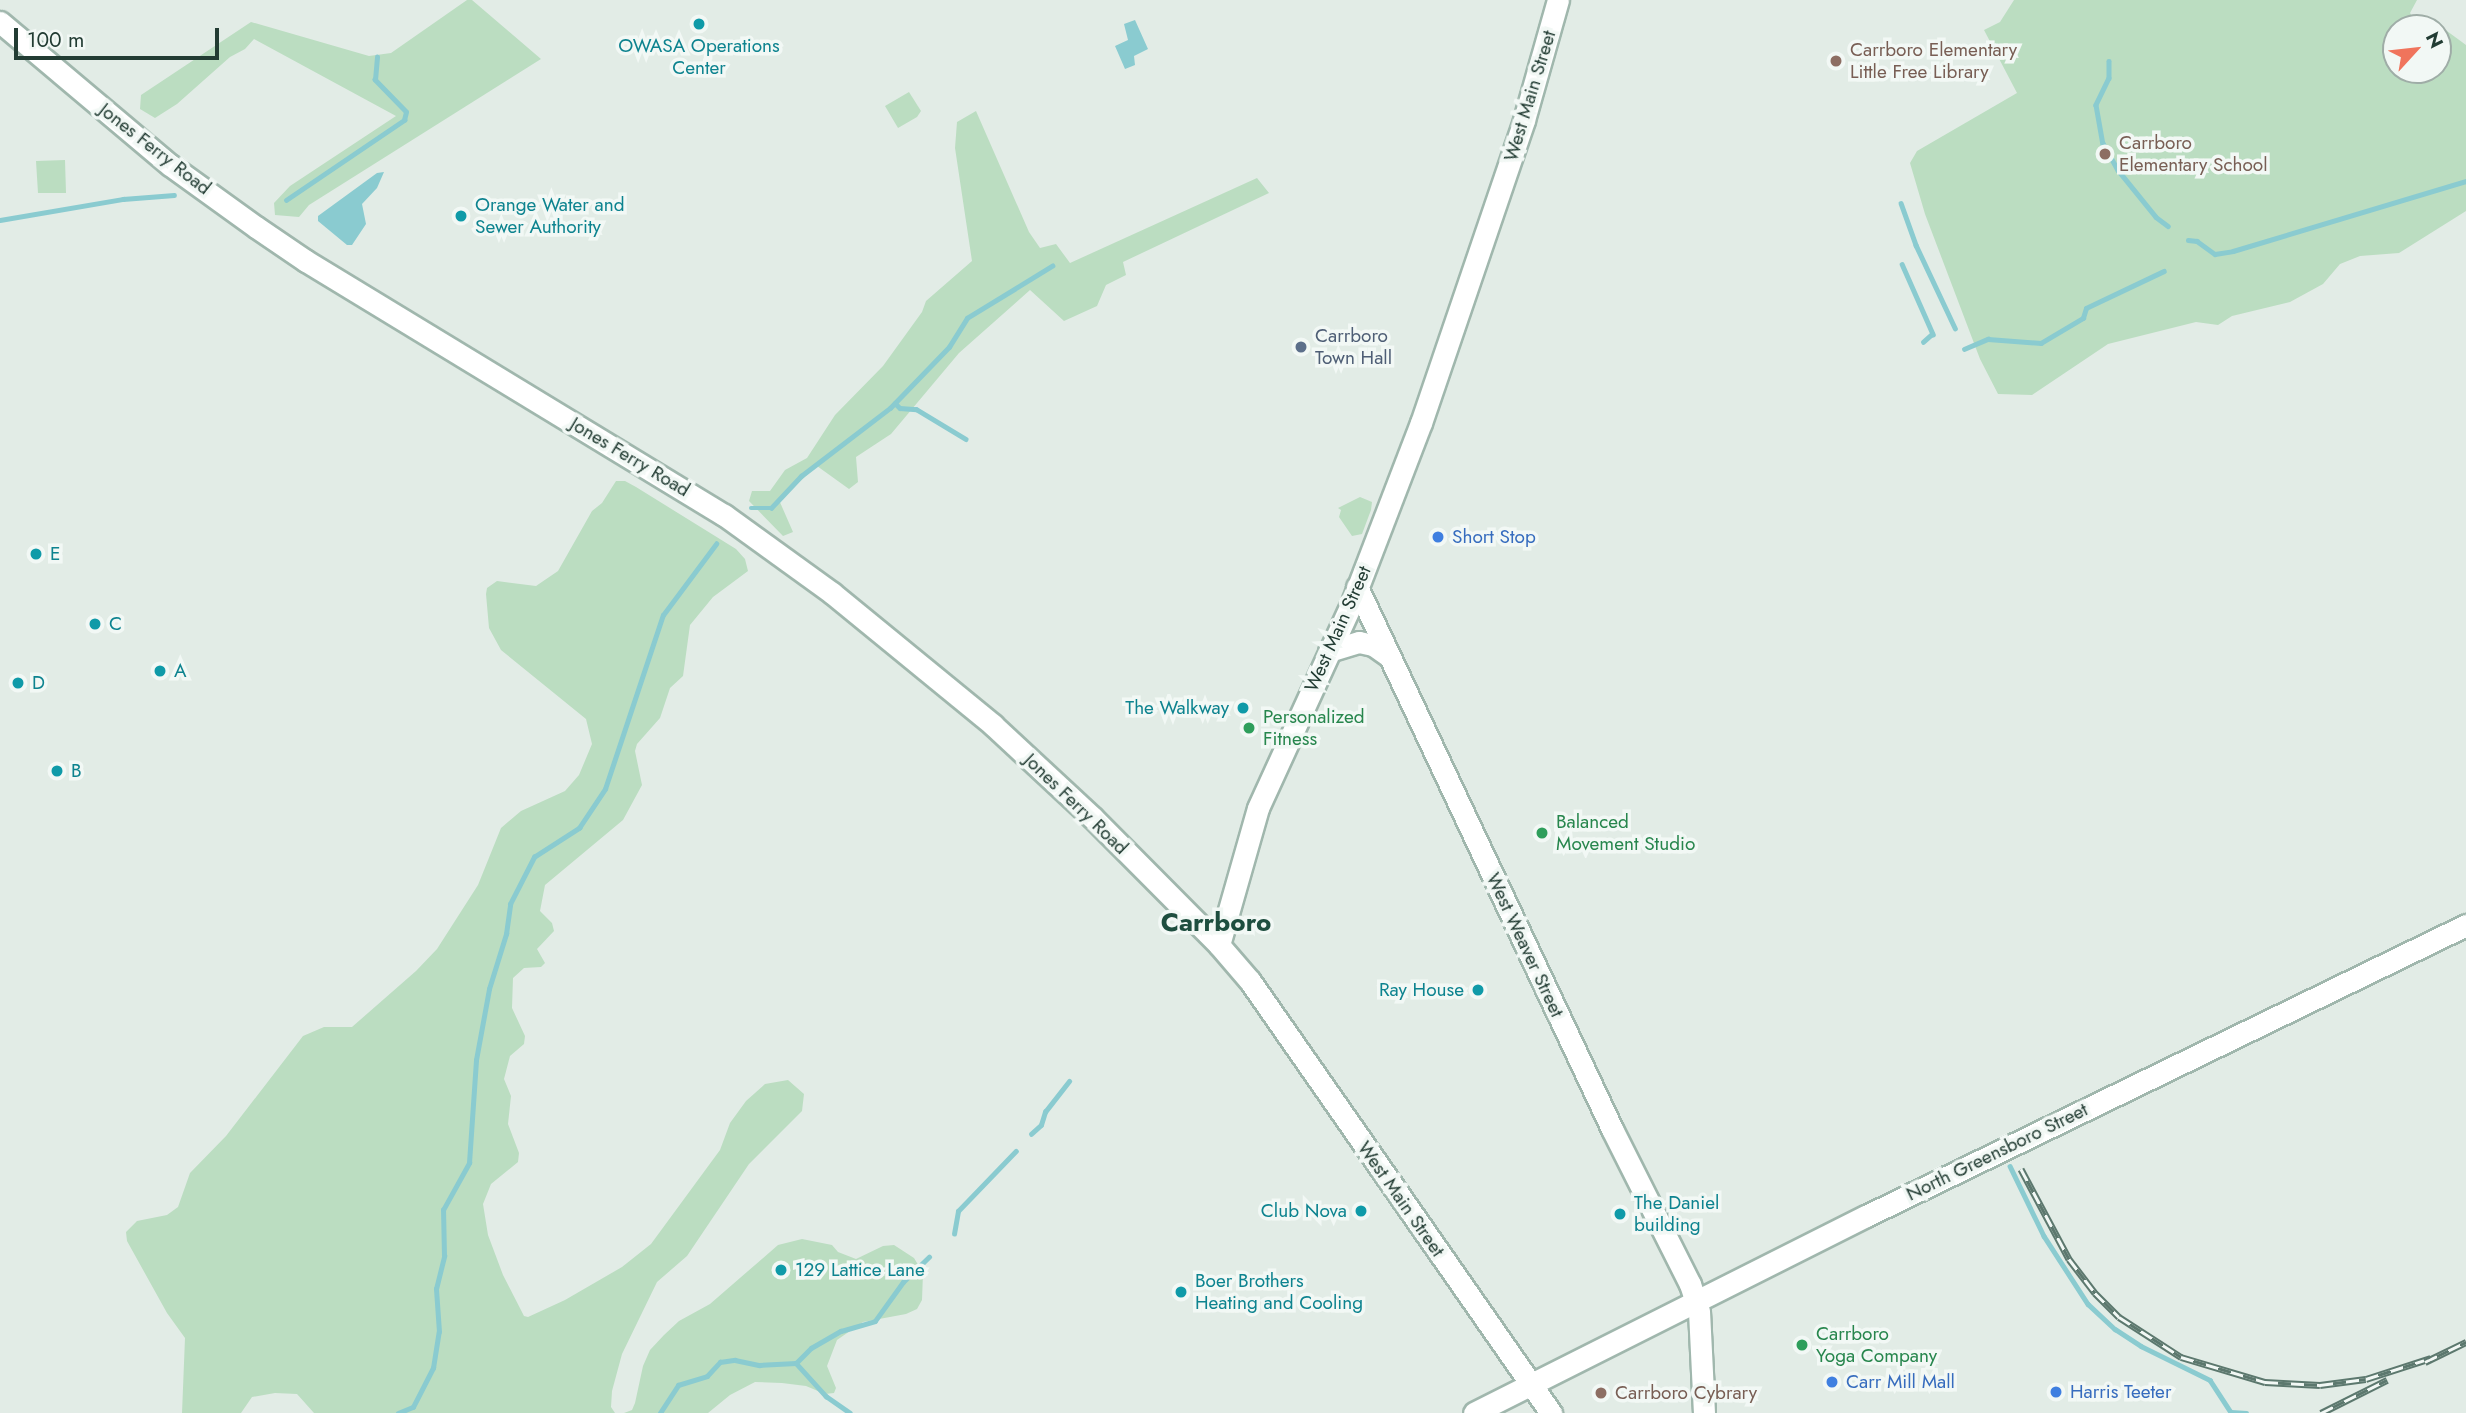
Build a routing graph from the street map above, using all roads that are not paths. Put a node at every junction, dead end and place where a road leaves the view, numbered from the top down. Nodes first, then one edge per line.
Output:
1 (1558, 0) edge
2 (0, 22) edge
3 (1357, 587) junction
4 (1329, 651) junction
5 (1390, 656) junction
6 (2466, 925) edge
7 (1219, 945) junction
8 (1697, 1301) junction
9 (1531, 1384) junction
10 (1474, 1413) edge
11 (1551, 1413) edge
12 (1704, 1413) edge

1 - 3 main road, West Main Street
2 - 7 main road, Jones Ferry Road
3 - 4 main road, West Main Street
3 - 5 main road, West Weaver Street
4 - 5 main road
4 - 7 main road, West Main Street
5 - 8 main road, West Weaver Street
6 - 8 main road, North Greensboro Street
7 - 9 main road, West Main Street
8 - 9 main road, North Greensboro Street
8 - 12 main road
9 - 10 main road, North Greensboro Street
9 - 11 main road, West Main Street

